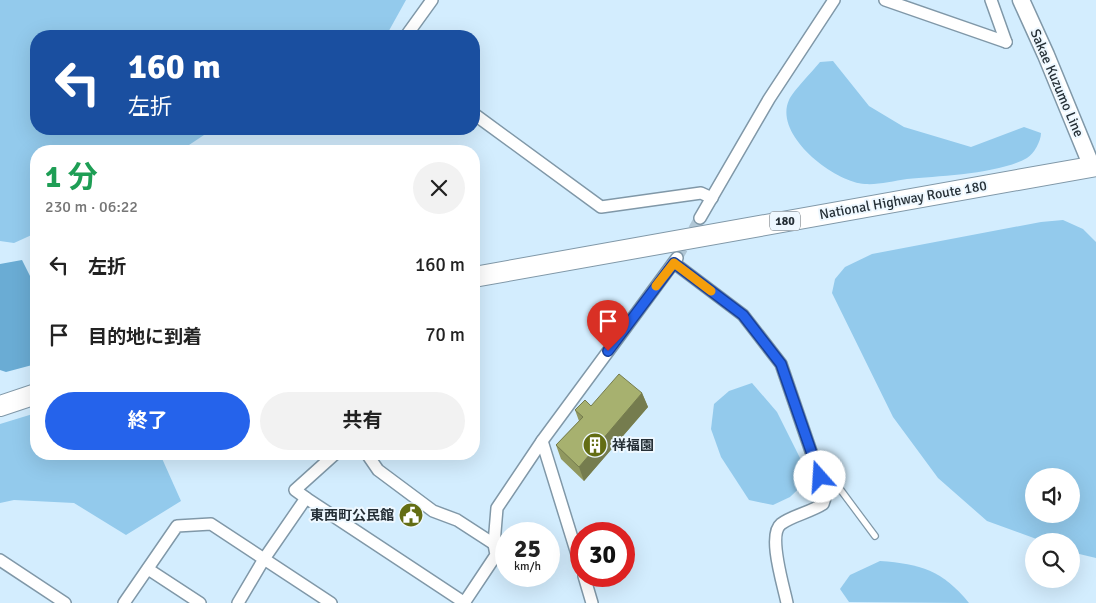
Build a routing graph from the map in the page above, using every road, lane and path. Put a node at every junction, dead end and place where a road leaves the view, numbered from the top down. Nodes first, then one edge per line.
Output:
1 (432, 0) edge
2 (834, 0) edge
3 (886, 0) edge
4 (991, 0) edge
5 (1021, 0) edge
6 (410, 30) edge
7 (480, 118) edge
8 (1094, 167) edge
9 (712, 198) junction
10 (700, 218) tunnel mouth
11 (480, 276) edge
12 (30, 396) edge
13 (0, 406) edge
14 (542, 441) junction
15 (328, 460) edge
16 (371, 460) edge
17 (826, 495) junction
18 (306, 498) junction
19 (570, 531) edge
20 (875, 536) dead end
21 (494, 544) junction
22 (264, 559) junction
23 (0, 560) edge
24 (148, 569) junction
25 (587, 587) edge
26 (65, 603) edge
27 (124, 603) edge
28 (200, 603) edge
29 (238, 603) edge
30 (331, 603) edge
31 (465, 603) edge
32 (592, 603) edge
33 (787, 603) edge

1 - 6 street
2 - 9 street
3 - 4 street
5 - 8 main road, Sakae Kuzumo Line
7 - 9 street
8 - 11 highway, National Highway Route 180 / 180
9 - 10 street
12 - 13 highway
14 - 17 street
14 - 19 street
14 - 21 street
15 - 18 street
16 - 21 street
17 - 20 lane
17 - 33 street
18 - 22 street
18 - 31 street
21 - 31 street
22 - 24 street
22 - 29 street
22 - 30 street
23 - 26 street
24 - 27 street
24 - 28 street
25 - 32 street

